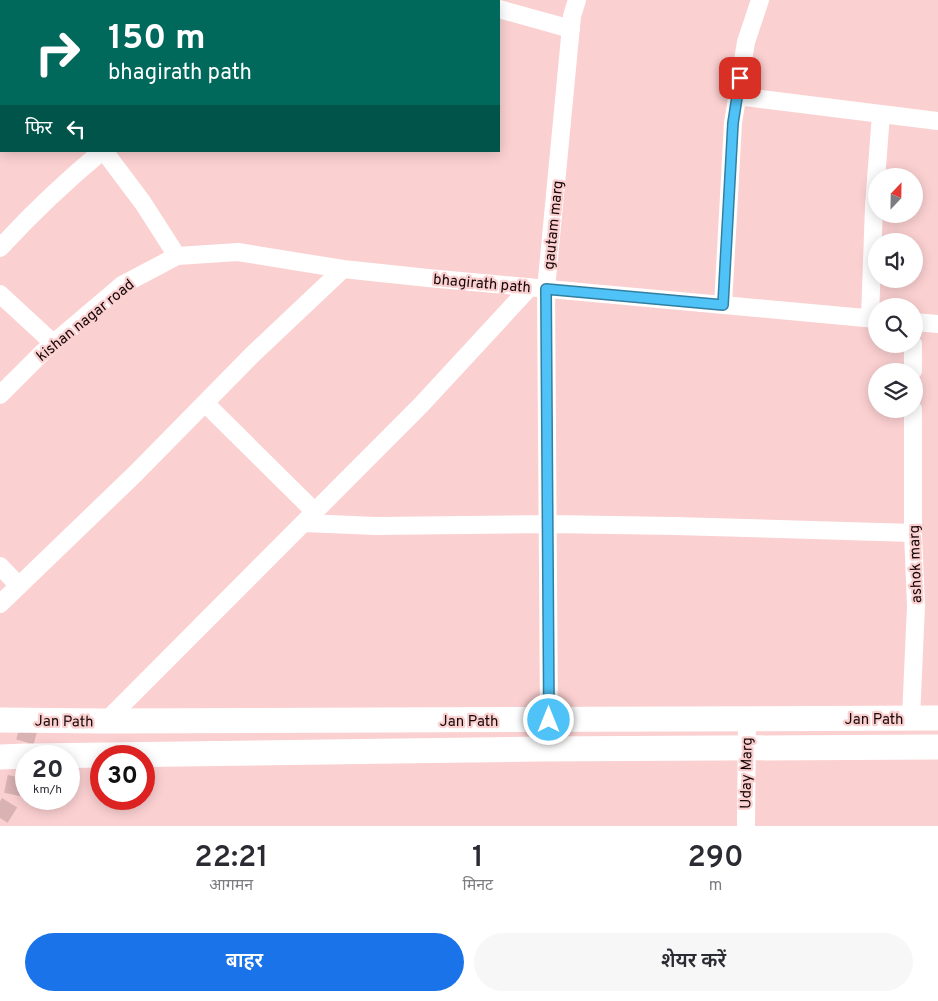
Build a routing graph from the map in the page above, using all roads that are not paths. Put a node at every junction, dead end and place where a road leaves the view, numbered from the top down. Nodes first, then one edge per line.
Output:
1 (577, 0) edge
2 (760, 0) edge
3 (500, 9) edge
4 (571, 29) junction
5 (737, 96) junction
6 (881, 114) junction
7 (938, 121) edge
8 (102, 152) edge
9 (104, 152) edge
10 (0, 248) edge
11 (238, 252) joint
12 (177, 256) junction
13 (343, 269) junction
14 (538, 288) junction
15 (0, 294) edge
16 (873, 298) edge
17 (723, 305) junction
18 (868, 319) edge
19 (923, 323) edge
20 (938, 324) edge
21 (53, 343) junction
22 (0, 396) edge
23 (205, 404) junction
24 (913, 418) edge
25 (309, 518) junction
26 (548, 524) junction
27 (914, 533) junction
28 (0, 566) edge
29 (20, 586) junction
30 (0, 604) edge
31 (911, 718) junction
32 (938, 718) edge
33 (0, 720) edge
34 (549, 720) junction
35 (747, 720) junction
36 (106, 721) junction
37 (938, 747) edge
38 (747, 748) junction
39 (80, 755) edge
40 (0, 756) edge
41 (15, 756) edge
42 (746, 826) edge

1 - 4 street, gautam marg
2 - 5 street
3 - 4 street
4 - 14 street, gautam marg
5 - 6 street
5 - 17 street
6 - 7 street
6 - 16 street
8 - 10 street
9 - 12 street
11 - 12 street, kishan nagar road
11 - 13 street, bhagirath path
12 - 21 street, kishan nagar road
13 - 14 street, bhagirath path
13 - 23 street
14 - 17 street, bhagirath path
14 - 25 street
14 - 26 street, gautam marg
15 - 21 street
17 - 18 street, bhagirath path
19 - 20 street
21 - 22 street, kishan nagar road
23 - 25 street
23 - 29 street
24 - 27 street, ashok marg
25 - 26 street
25 - 36 street
26 - 27 street
26 - 34 street, gautam marg
27 - 31 street, ashok marg
28 - 29 street
29 - 30 street
31 - 32 street, Jan Path
31 - 35 street, Jan Path
33 - 36 street, Jan Path
34 - 35 street, Jan Path
34 - 36 street, Jan Path
35 - 38 street, Uday Marg
37 - 38 street, Jan Path
38 - 39 street, Jan Path
38 - 42 street, Uday Marg
40 - 41 street

